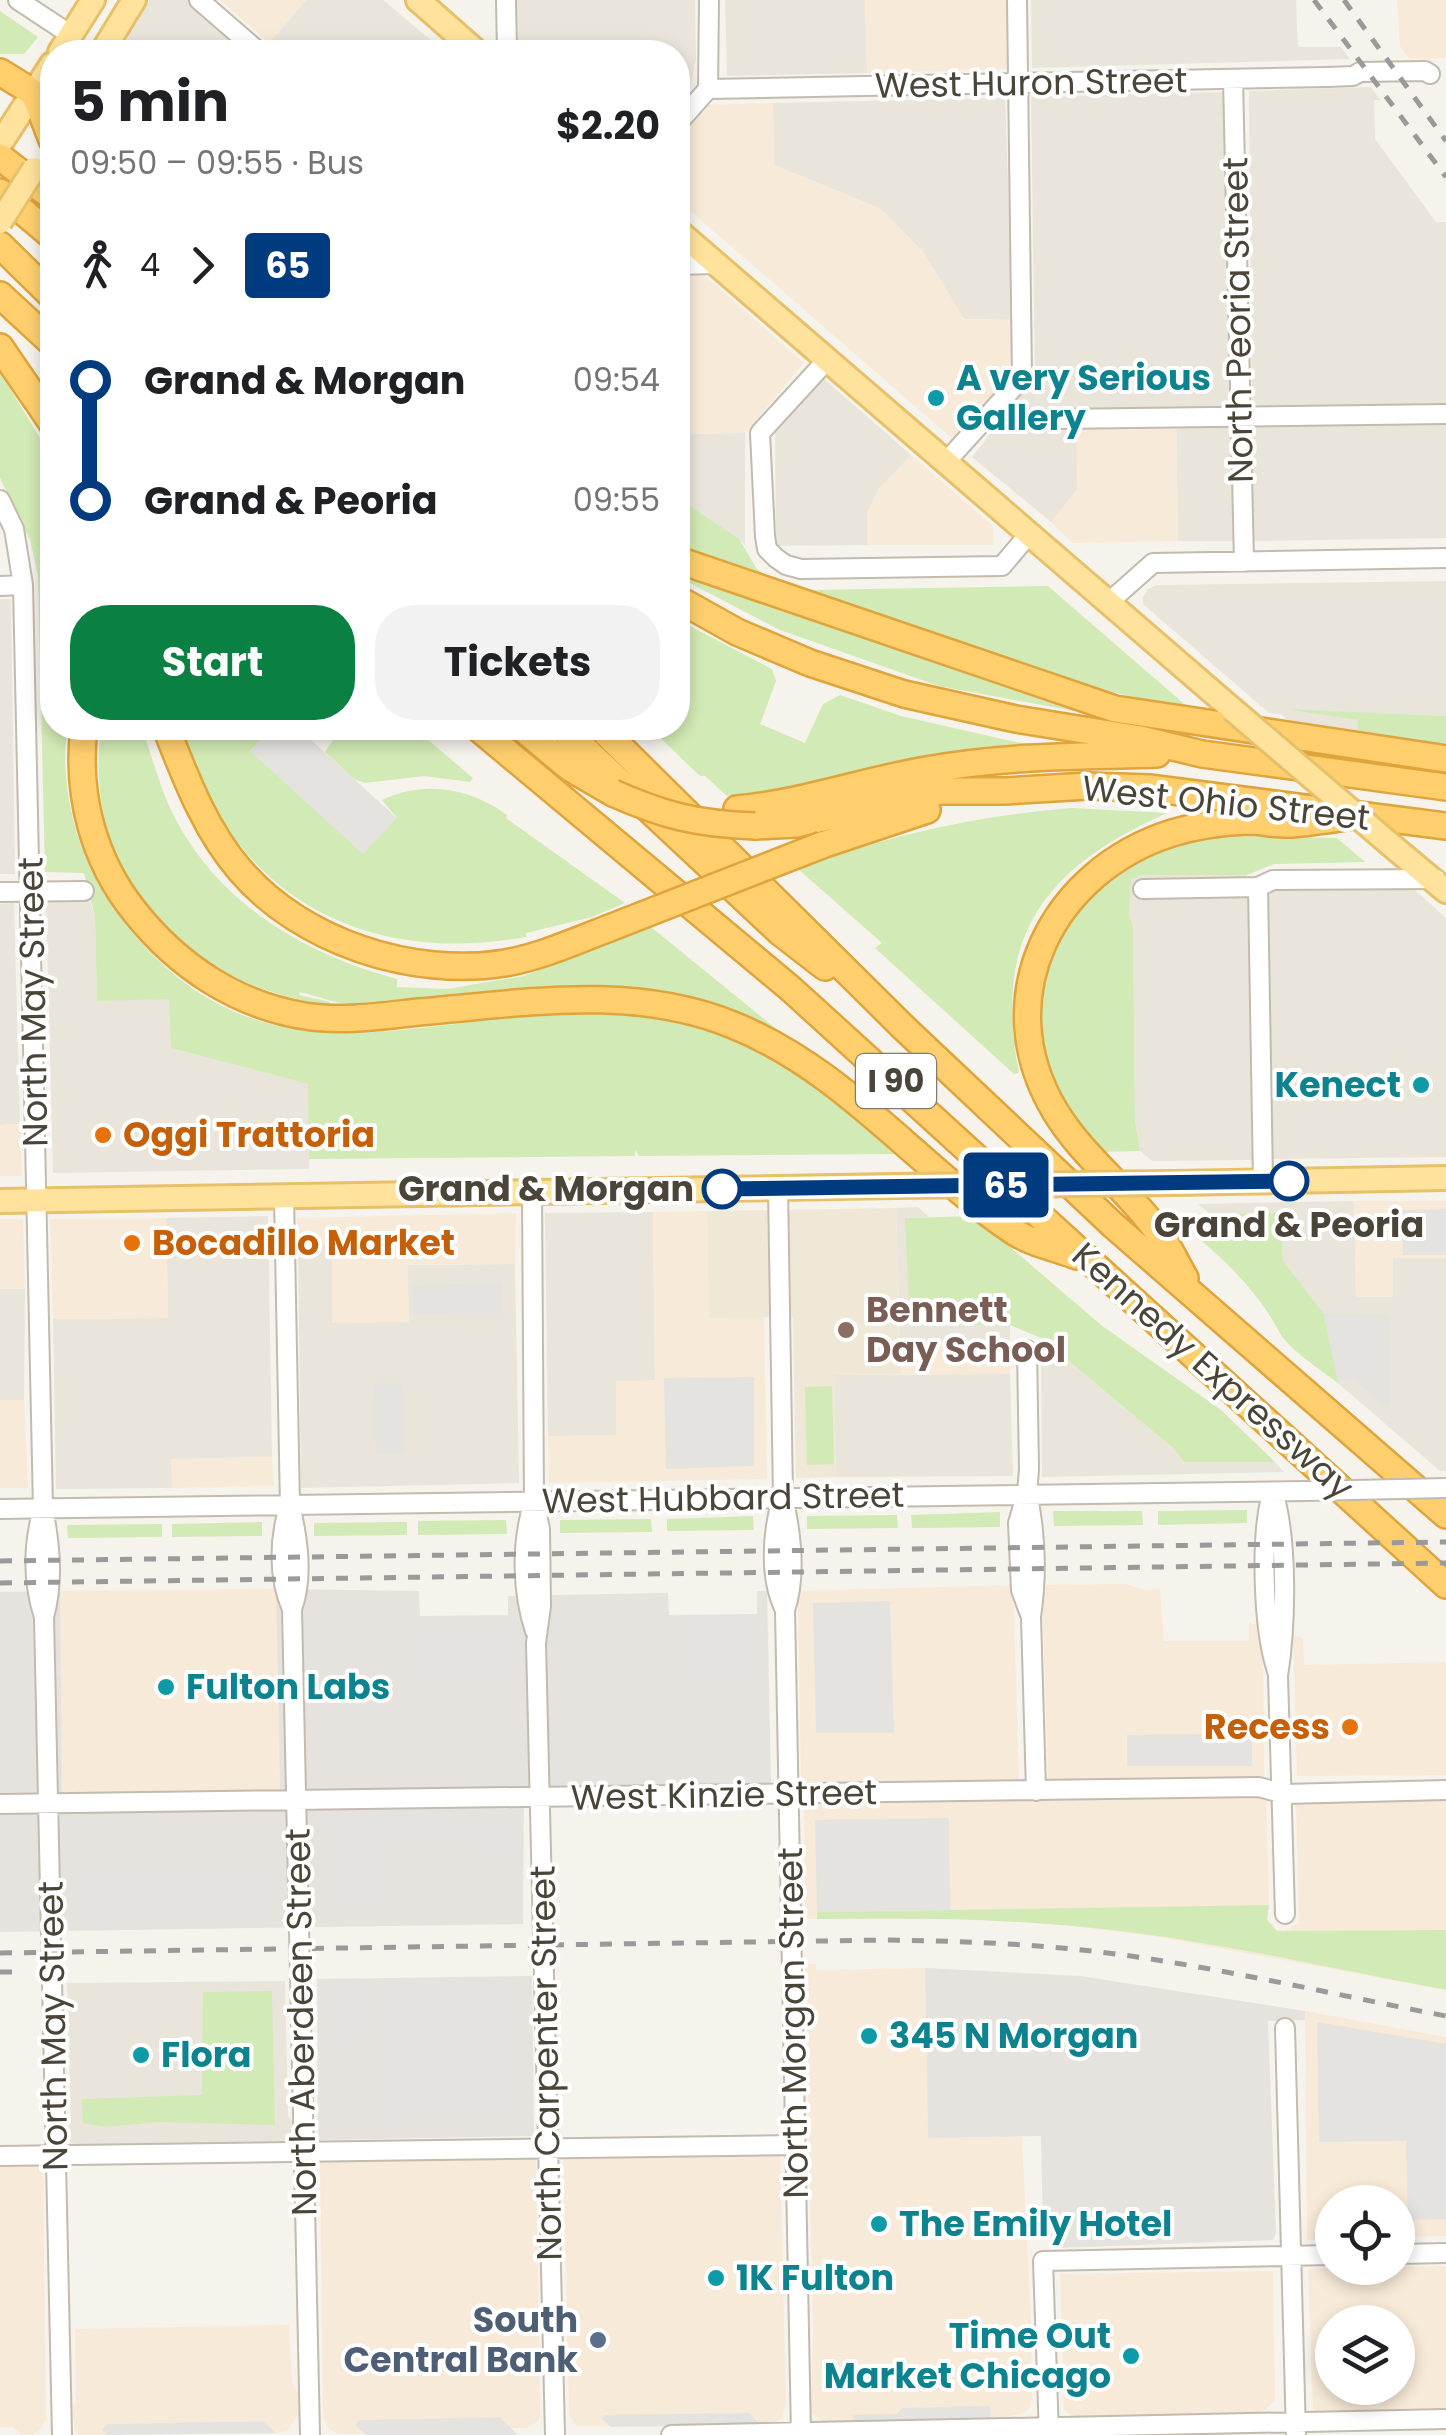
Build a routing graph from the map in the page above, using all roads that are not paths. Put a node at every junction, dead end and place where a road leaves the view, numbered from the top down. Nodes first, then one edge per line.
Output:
1 (18, 0) edge
2 (93, 0) edge
3 (134, 0) edge
4 (199, 0) edge
5 (418, 0) edge
6 (506, 0) edge
7 (710, 0) edge
8 (1017, 0) edge
9 (62, 40) edge
10 (68, 40) edge
11 (109, 40) edge
12 (245, 40) edge
13 (464, 40) edge
14 (507, 40) edge
15 (0, 72) edge
16 (1438, 74) edge
17 (1233, 79) junction
18 (40, 83) edge
19 (1018, 83) junction
20 (708, 89) junction
21 (34, 93) junction
22 (40, 108) edge
23 (690, 109) edge
24 (1, 147) edge
25 (40, 158) edge
26 (40, 186) edge
27 (0, 192) edge
28 (0, 222) edge
29 (40, 226) edge
30 (690, 242) edge
31 (0, 245) edge
32 (715, 264) junction
33 (690, 265) edge
34 (28, 271) junction
35 (40, 279) edge
36 (40, 284) edge
37 (0, 295) edge
38 (40, 333) edge
39 (0, 347) edge
40 (827, 360) junction
41 (40, 405) edge
42 (1446, 414) edge
43 (1240, 416) junction
44 (984, 420) junction
45 (945, 463) junction
46 (0, 500) edge
47 (1029, 534) junction
48 (1446, 558) edge
49 (1244, 562) junction
50 (690, 564) edge
51 (0, 586) edge
52 (22, 586) junction
53 (1110, 602) junction
54 (690, 605) edge
55 (83, 740) edge
56 (171, 740) edge
57 (492, 740) edge
58 (536, 740) edge
59 (575, 740) edge
60 (613, 740) edge
61 (1202, 754) junction
62 (1446, 759) edge
63 (1446, 788) edge
64 (1005, 792) junction
65 (1360, 814) junction
66 (746, 817) junction
67 (1446, 826) edge
68 (1441, 883) edge
69 (1258, 887) junction
70 (1143, 889) dead end
71 (84, 891) dead end
72 (0, 892) edge
73 (31, 892) junction
74 (904, 1028) junction
75 (1446, 1178) edge
76 (1263, 1181) junction
77 (778, 1188) junction
78 (532, 1192) junction
79 (284, 1197) junction
80 (37, 1201) junction
81 (0, 1202) edge
82 (1090, 1261) junction
83 (1195, 1295) junction
84 (1026, 1350) dead end
85 (1446, 1488) edge
86 (1273, 1492) junction
87 (1028, 1493) junction
88 (782, 1497) junction
89 (534, 1501) junction
90 (290, 1506) junction
91 (43, 1508) junction
92 (0, 1509) edge
93 (1446, 1516) edge
94 (1446, 1585) edge
95 (1036, 1790) junction
96 (1446, 1790) edge
97 (788, 1794) junction
98 (1284, 1794) junction
99 (539, 1797) junction
100 (296, 1800) junction
101 (0, 1804) edge
102 (48, 1804) junction
103 (1285, 1914) dead end
104 (1285, 2028) dead end
105 (796, 2145) junction
106 (548, 2148) junction
107 (304, 2152) junction
108 (0, 2156) edge
109 (56, 2156) junction
110 (1446, 2253) edge
111 (1415, 2254) edge
112 (1315, 2255) edge
113 (1290, 2256) junction
114 (1446, 2420) edge
115 (1296, 2428) edge
116 (1049, 2431) edge
117 (801, 2433) edge
118 (62, 2435) edge
119 (310, 2435) edge
120 (555, 2435) edge
121 (671, 2435) edge

1 - 9 street
2 - 10 main road
3 - 11 main road
4 - 12 street
5 - 13 main road
6 - 14 street
7 - 20 street
8 - 19 street
15 - 21 highway
16 - 17 street, West Huron Street
17 - 19 street, West Huron Street
17 - 43 street, North Peoria Street
18 - 21 main road
19 - 20 street, West Huron Street
19 - 44 street
20 - 23 street
21 - 22 highway
21 - 24 main road
24 - 26 highway
25 - 28 main road, bridge
27 - 29 highway
30 - 32 main road
31 - 34 highway
32 - 33 street
32 - 40 main road
34 - 35 highway
34 - 36 highway
37 - 38 highway
39 - 41 highway
40 - 45 main road
40 - 47 street
42 - 43 street
43 - 44 street
43 - 49 street, North Peoria Street
44 - 45 street
45 - 47 main road
46 - 52 street, North May Street
47 - 53 main road
48 - 49 street
49 - 53 street
50 - 62 highway
51 - 52 street
52 - 73 street, North May Street
53 - 68 main road, bridge
54 - 61 highway
55 - 82 highway
56 - 64 highway, bridge
57 - 82 highway, Kennedy Expressway / I 90
58 - 66 highway, bridge
59 - 74 highway, I 90
60 - 74 highway, Kennedy Expressway / I 90
61 - 63 highway, West Ohio Street
61 - 66 highway
64 - 65 highway, West Ohio Street
64 - 66 highway
65 - 67 highway, West Ohio Street
65 - 83 highway
68 - 69 street, West Ohio Street
69 - 70 street, West Ohio Street
69 - 76 street
71 - 73 street
72 - 73 street
73 - 80 street, North May Street
74 - 83 highway, Kennedy Expressway / I 90
75 - 76 main road
76 - 77 main road, bridge
77 - 78 main road
77 - 88 street, North Morgan Street
78 - 79 main road
78 - 89 street, North Carpenter Street
79 - 80 main road
79 - 90 street, North Aberdeen Street
80 - 81 main road
80 - 91 street, North May Street
82 - 94 highway, Kennedy Expressway / I 90
83 - 93 highway, Kennedy Expressway / I 90
84 - 87 street
85 - 86 street, West Hubbard Street, bridge
86 - 87 street, West Hubbard Street
86 - 98 street
87 - 88 street, West Hubbard Street
87 - 95 street
88 - 89 street, West Hubbard Street
88 - 97 street, North Morgan Street
89 - 90 street, West Hubbard Street
89 - 99 street, North Carpenter Street
90 - 91 street, West Hubbard Street
90 - 100 street, North Aberdeen Street
91 - 92 street, West Hubbard Street
91 - 102 street, North May Street
95 - 97 street, West Kinzie Street
95 - 98 street, West Kinzie Street
96 - 98 street, West Kinzie Street
97 - 99 street, West Kinzie Street
97 - 105 street, North Morgan Street
98 - 103 street
99 - 100 street, West Kinzie Street
99 - 106 street, North Carpenter Street
100 - 102 street, West Kinzie Street
100 - 107 street, North Aberdeen Street
101 - 102 street, West Kinzie Street
102 - 109 street, North May Street
104 - 113 street
105 - 106 street
105 - 117 street, North Morgan Street
106 - 107 street
106 - 120 street, North Carpenter Street
107 - 109 street
107 - 119 street, North Aberdeen Street
108 - 109 street
109 - 118 street, North May Street
110 - 111 street
112 - 113 street
113 - 115 street
113 - 116 street
114 - 115 street
115 - 116 street
116 - 117 street
117 - 121 street

